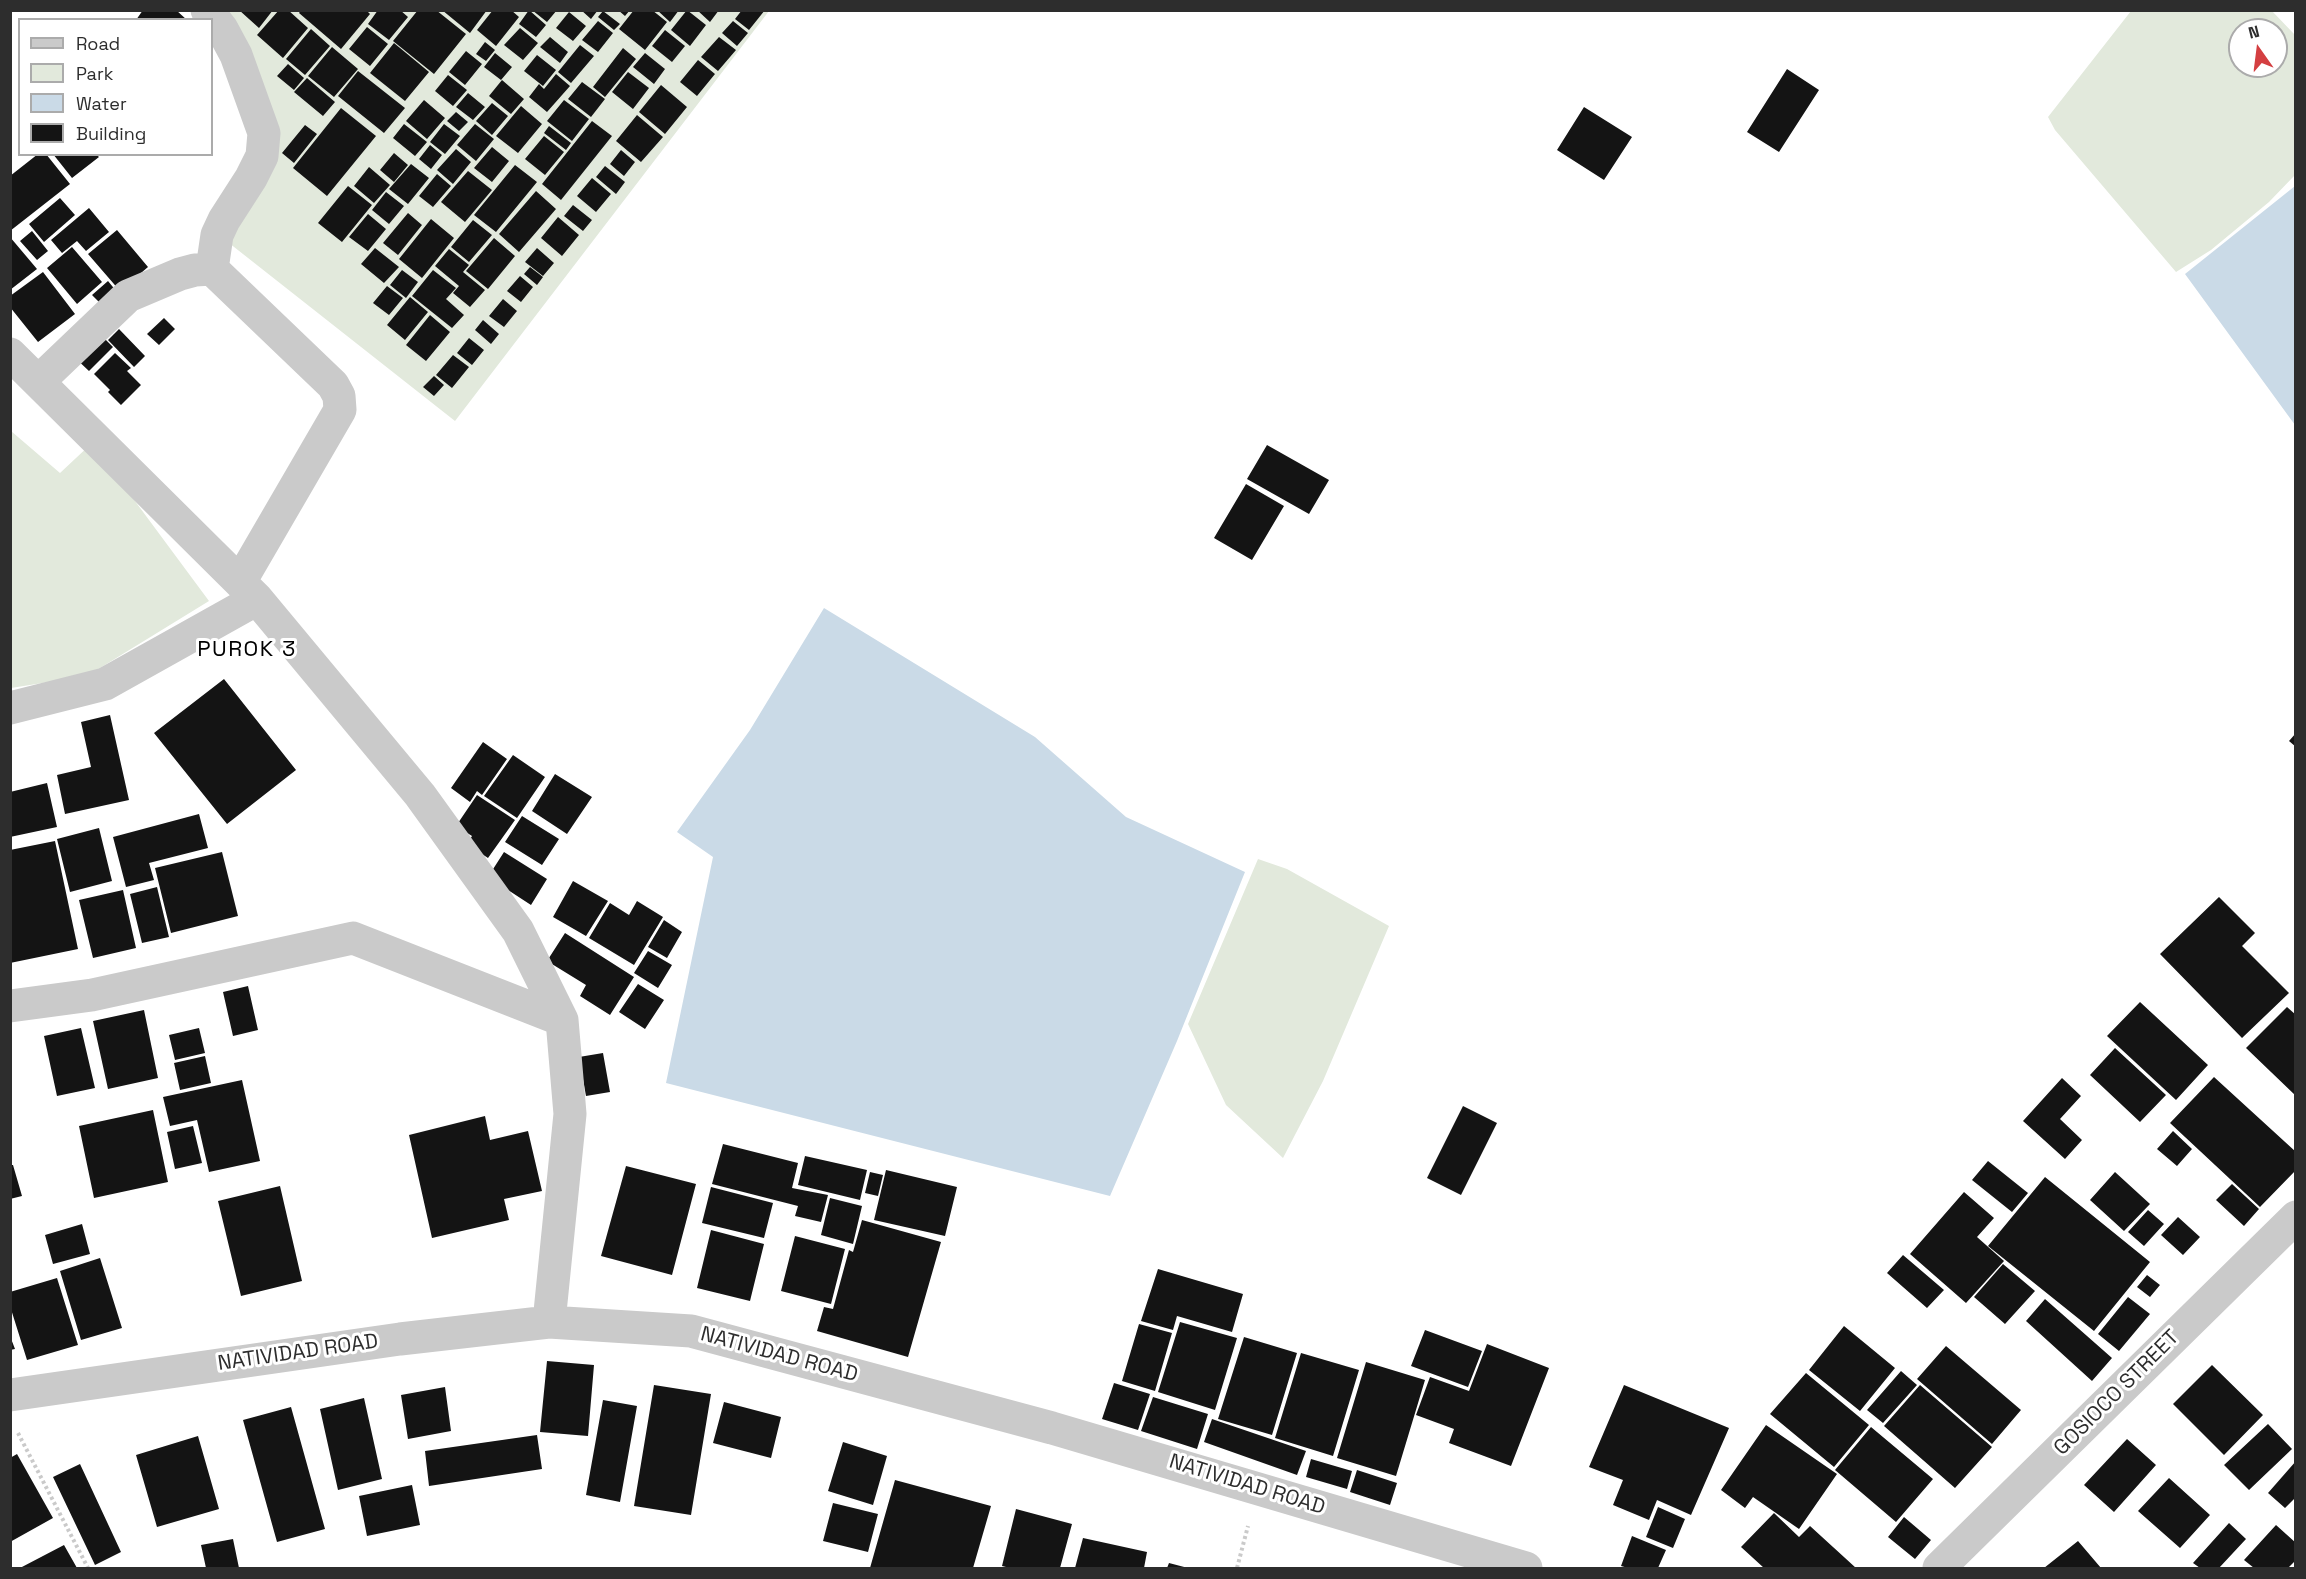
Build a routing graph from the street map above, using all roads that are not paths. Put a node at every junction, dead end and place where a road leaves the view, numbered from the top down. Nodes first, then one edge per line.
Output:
1 (207, 10) edge
2 (212, 269) junction
3 (10, 354) edge
4 (39, 381) junction
5 (249, 590) junction
6 (10, 708) edge
7 (10, 1006) edge
8 (562, 1020) junction
9 (2295, 1217) edge
10 (549, 1322) junction
11 (10, 1395) edge
12 (1526, 1569) edge
13 (1939, 1569) edge

1 - 2 street
2 - 4 street
2 - 5 street
3 - 4 street
4 - 5 street
5 - 6 street
5 - 8 street
7 - 8 street
8 - 10 street
9 - 13 street, GOSIOCO STREET
10 - 11 street, NATIVIDAD ROAD
10 - 12 street, NATIVIDAD ROAD

